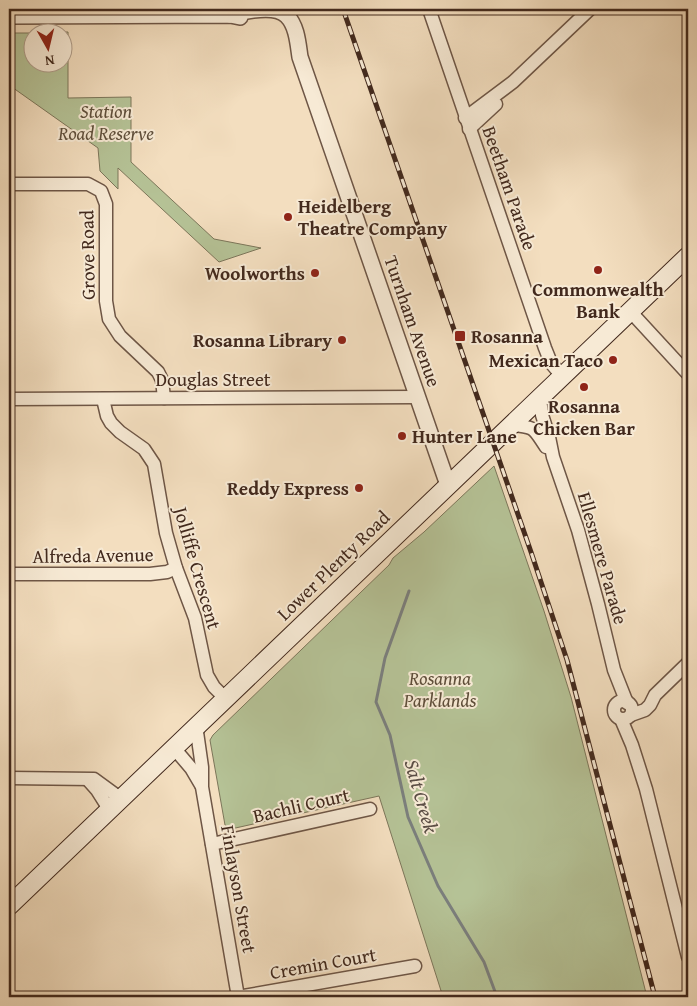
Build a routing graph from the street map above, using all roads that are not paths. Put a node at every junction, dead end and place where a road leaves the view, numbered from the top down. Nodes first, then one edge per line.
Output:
1 (429, 9) edge
2 (590, 9) edge
3 (277, 14) edge
4 (9, 16) edge
5 (467, 123) junction
6 (9, 184) edge
7 (688, 256) edge
8 (630, 311) junction
9 (688, 374) edge
10 (562, 376) junction
11 (418, 397) junction
12 (160, 398) junction
13 (540, 398) junction
14 (9, 399) edge
15 (109, 399) junction
16 (512, 424) junction
17 (553, 457) junction
18 (448, 485) junction
19 (176, 568) junction
20 (9, 574) edge
21 (688, 663) edge
22 (224, 698) junction
23 (626, 710) junction
24 (196, 725) junction
25 (174, 747) junction
26 (9, 778) edge
27 (202, 787) junction
28 (115, 803) junction
29 (370, 809) dead end
30 (212, 844) junction
31 (9, 906) edge
32 (688, 957) edge
33 (415, 966) dead end
34 (238, 997) edge

1 - 5 street, Beetham Parade
2 - 5 street
3 - 4 street
3 - 11 street, Turnham Avenue
5 - 10 street, Beetham Parade
6 - 12 street, Grove Road
7 - 8 main road, Lower Plenty Road
8 - 9 street
8 - 10 main road, Lower Plenty Road
10 - 13 main road, Lower Plenty Road
11 - 12 street, Douglas Street
11 - 18 street, Turnham Avenue
12 - 15 street, Douglas Street
13 - 16 main road, Lower Plenty Road
13 - 17 street, Ellesmere Parade
14 - 15 street, Douglas Street
15 - 19 street, Jolliffe Crescent
16 - 17 street, Ellesmere Parade
16 - 18 main road, Lower Plenty Road
17 - 23 street, Ellesmere Parade
18 - 22 main road, Lower Plenty Road
19 - 20 street, Alfreda Avenue
19 - 22 street, Jolliffe Crescent
21 - 23 street
22 - 24 main road, Lower Plenty Road
23 - 32 street, Ellesmere Parade
24 - 25 main road, Lower Plenty Road
24 - 27 street, Finlayson Street
25 - 27 street, Finlayson Street
25 - 28 main road, Lower Plenty Road
26 - 28 street
27 - 30 street, Finlayson Street
28 - 31 main road, Lower Plenty Road
29 - 30 street, Bachli Court
30 - 34 street, Finlayson Street
33 - 34 street, Cremin Court

